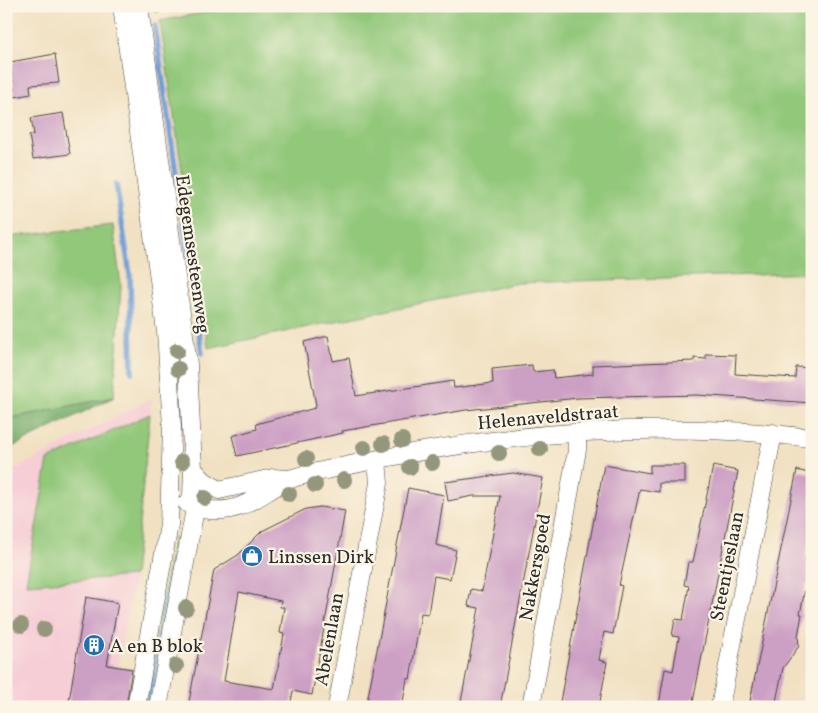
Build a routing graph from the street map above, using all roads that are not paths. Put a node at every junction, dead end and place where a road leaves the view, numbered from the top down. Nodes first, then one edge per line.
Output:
1 (122, 6) edge
2 (139, 6) edge
3 (189, 395) junction
4 (171, 398) junction
5 (773, 433) junction
6 (577, 434) junction
7 (812, 438) edge
8 (377, 460) junction
9 (193, 469) junction
10 (172, 472) junction
11 (290, 479) junction
12 (195, 509) junction
13 (136, 707) edge
14 (158, 707) edge
15 (337, 707) edge
16 (531, 707) edge
17 (720, 707) edge

1 - 4 street, Edegemsesteenweg
2 - 3 street, Edegemsesteenweg
3 - 4 street
3 - 9 street, Edegemsesteenweg
4 - 10 street, Edegemsesteenweg
5 - 6 street, Helenaveldstraat
5 - 7 street, Helenaveldstraat
5 - 17 street, Steentjeslaan
6 - 8 street, Helenaveldstraat
6 - 16 street, Nakkersgoed
8 - 11 street, Helenaveldstraat
8 - 15 street, Abelenlaan
9 - 11 street, Helenaveldstraat
9 - 12 street, Edegemsesteenweg
10 - 12 street, Edegemsesteenweg
10 - 13 street, Edegemsesteenweg
11 - 12 street, Helenaveldstraat
12 - 14 street, Edegemsesteenweg

